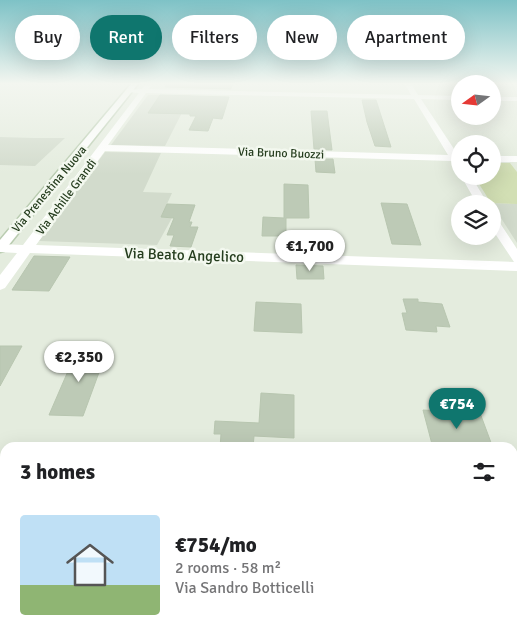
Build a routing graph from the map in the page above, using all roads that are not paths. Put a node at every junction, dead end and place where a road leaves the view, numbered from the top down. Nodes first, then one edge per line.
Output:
1 (111, 114) edge
2 (128, 114) edge
3 (427, 114) edge
4 (102, 148) junction
5 (451, 150) edge
6 (501, 159) edge
7 (517, 159) edge
8 (451, 161) edge
9 (501, 233) edge
10 (0, 248) edge
11 (27, 249) junction
12 (517, 259) edge
13 (517, 268) edge
14 (0, 285) edge

1 - 10 street, Via Prenestina Nuova
2 - 4 street, Via Achille Grandi
3 - 5 street
4 - 8 street, Via Bruno Buozzi
4 - 11 street, Via Achille Grandi
6 - 7 street
9 - 12 street
10 - 11 street, Via Beato Angelico
11 - 13 street, Via Beato Angelico
11 - 14 street, Via Achille Grandi

